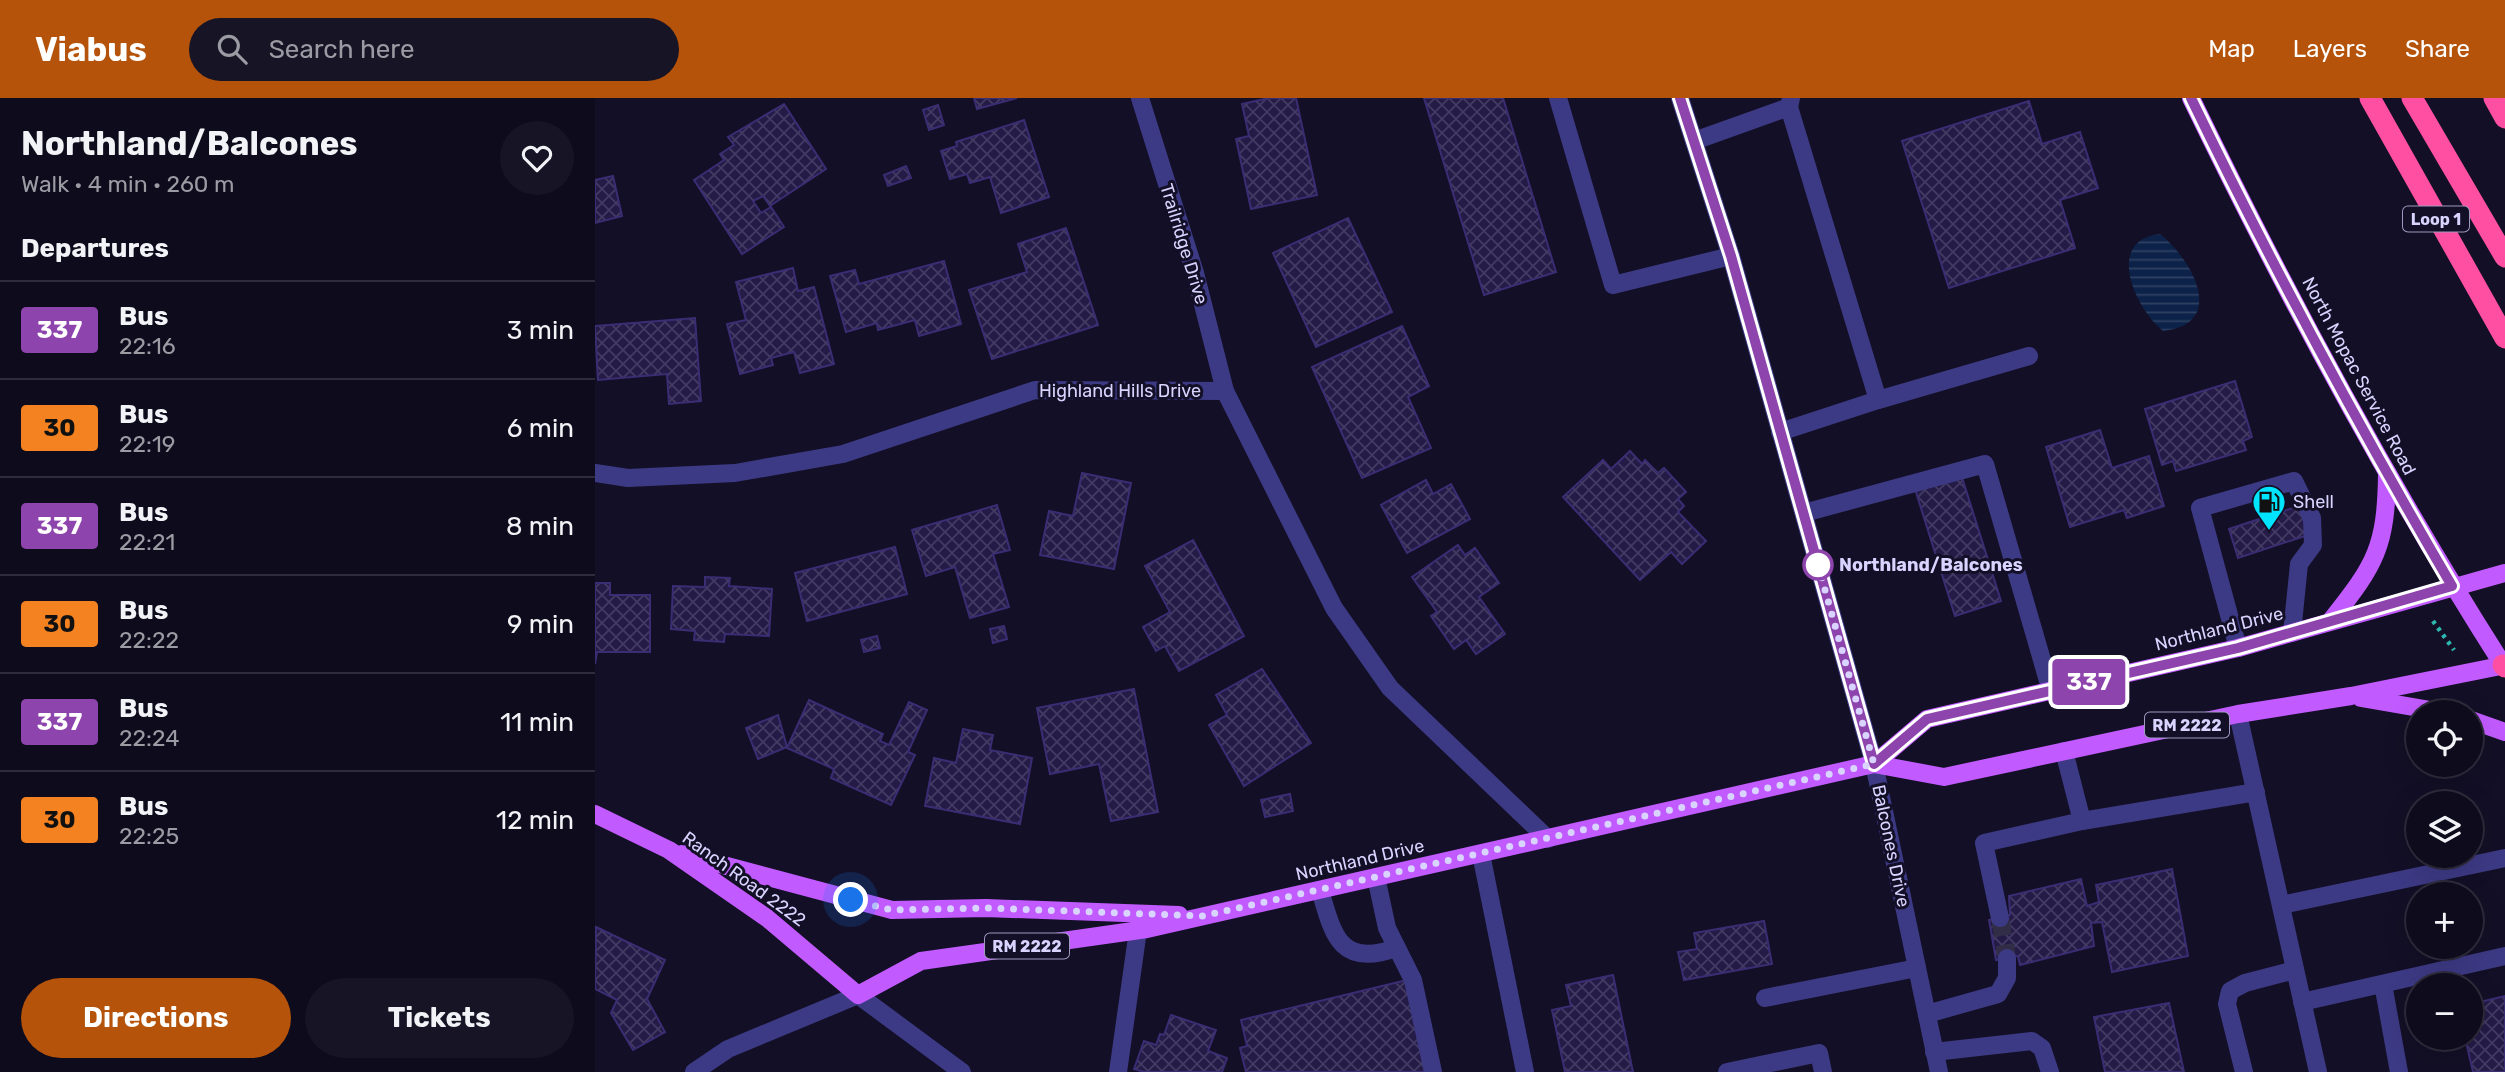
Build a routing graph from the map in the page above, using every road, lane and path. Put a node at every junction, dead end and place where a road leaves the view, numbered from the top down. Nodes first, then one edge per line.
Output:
1 (1140, 98) edge
2 (1558, 98) edge
3 (1680, 98) edge
4 (2191, 98) edge
5 (2370, 98) edge
6 (2412, 98) edge
7 (2494, 98) edge
8 (1790, 103) edge
9 (2505, 118) edge
10 (1693, 141) junction
11 (1731, 256) junction
12 (2505, 257) edge
13 (2505, 338) edge
14 (2029, 356) dead end
15 (1224, 391) junction
16 (1878, 400) junction
17 (1780, 432) junction
18 (595, 473) edge
19 (2386, 475) junction
20 (1804, 513) junction
21 (2505, 573) edge
22 (2452, 586) junction
23 (2332, 619) junction
24 (2433, 621) dead end
25 (2292, 633) junction
26 (2238, 648) junction
27 (2454, 650) dead end
28 (2504, 666) edge
29 (2051, 691) junction
30 (2351, 696) junction
31 (2406, 706) edge
32 (2238, 714) junction
33 (2483, 724) edge
34 (2505, 732) edge
35 (2064, 751) junction
36 (1874, 764) junction
37 (2256, 792) junction
38 (595, 814) edge
39 (2082, 821) junction
40 (1548, 839) junction
41 (669, 850) junction
42 (1481, 854) junction
43 (2505, 858) edge
44 (1376, 877) junction
45 (1319, 890) junction
46 (2281, 905) junction
47 (2000, 918) tunnel mouth
48 (1140, 922) junction
49 (1396, 947) junction
50 (2505, 956) edge
51 (2007, 958) tunnel mouth
52 (1917, 968) junction
53 (2295, 970) junction
54 (2383, 984) junction
55 (857, 995) junction
56 (1765, 998) dead end
57 (2302, 1002) junction
58 (1927, 1014) junction
59 (1934, 1052) junction
60 (694, 1072) edge
61 (961, 1072) edge
62 (1118, 1072) edge
63 (1433, 1072) edge
64 (1525, 1072) edge
65 (1727, 1072) edge
66 (1823, 1072) edge
67 (1939, 1072) edge
68 (2050, 1072) edge
69 (2244, 1072) edge
70 (2318, 1072) edge
71 (2399, 1072) edge

1 - 15 street, Trailridge Drive
2 - 11 street
3 - 10 street, Balcones Drive
4 - 19 main road, North Mopac Service Road
5 - 13 highway, Loop 1
6 - 12 highway
7 - 9 highway
8 - 10 street
8 - 16 street
10 - 11 street, Balcones Drive
11 - 17 street, Balcones Drive
14 - 16 street
15 - 18 street, Highland Hills Drive
15 - 40 street, Highland Hills Drive
16 - 17 street
17 - 20 street, Balcones Drive
19 - 22 main road, North Mopac Service Road
19 - 23 main road
20 - 29 street
20 - 36 street, Balcones Drive
21 - 22 main road, Northland Drive / RM 2222
22 - 23 main road, Northland Drive / RM 2222
22 - 28 main road, North Mopac Service Road
23 - 25 main road, Northland Drive / RM 2222
24 - 27 path
25 - 26 main road, Northland Drive / RM 2222
25 - 26 street
26 - 29 main road, Northland Drive / RM 2222
28 - 30 main road, Northland Drive / RM 2222
29 - 36 main road, Northland Drive / RM 2222
30 - 31 main road
30 - 32 main road, Northland Drive / RM 2222
32 - 35 main road, Northland Drive / RM 2222
32 - 37 street
33 - 34 main road
35 - 36 main road, Northland Drive / RM 2222
35 - 39 street
36 - 40 main road, Northland Drive / RM 2222
36 - 52 street, Balcones Drive
37 - 39 street
37 - 46 street
38 - 41 main road, Ranch Road 2222 / RM 2222
39 - 47 street
40 - 42 main road, Northland Drive / RM 2222
41 - 48 main road, RM 2222
41 - 55 main road, Ranch Road 2222 / RM 2222
42 - 44 main road, Northland Drive / RM 2222
42 - 64 street
43 - 46 street
44 - 45 main road, Northland Drive / RM 2222
44 - 49 street
45 - 48 main road, Northland Drive / RM 2222
45 - 49 street
46 - 53 street
48 - 55 main road, Northland Drive / RM 2222
48 - 62 street
49 - 63 street
50 - 54 street
51 - 58 street
52 - 56 street
52 - 58 street, Balcones Drive
53 - 57 street
53 - 69 street
54 - 57 street
54 - 71 street
55 - 60 street
55 - 61 street
57 - 70 street
58 - 59 street, Balcones Drive
59 - 67 street, Balcones Drive
59 - 68 street
65 - 66 street

